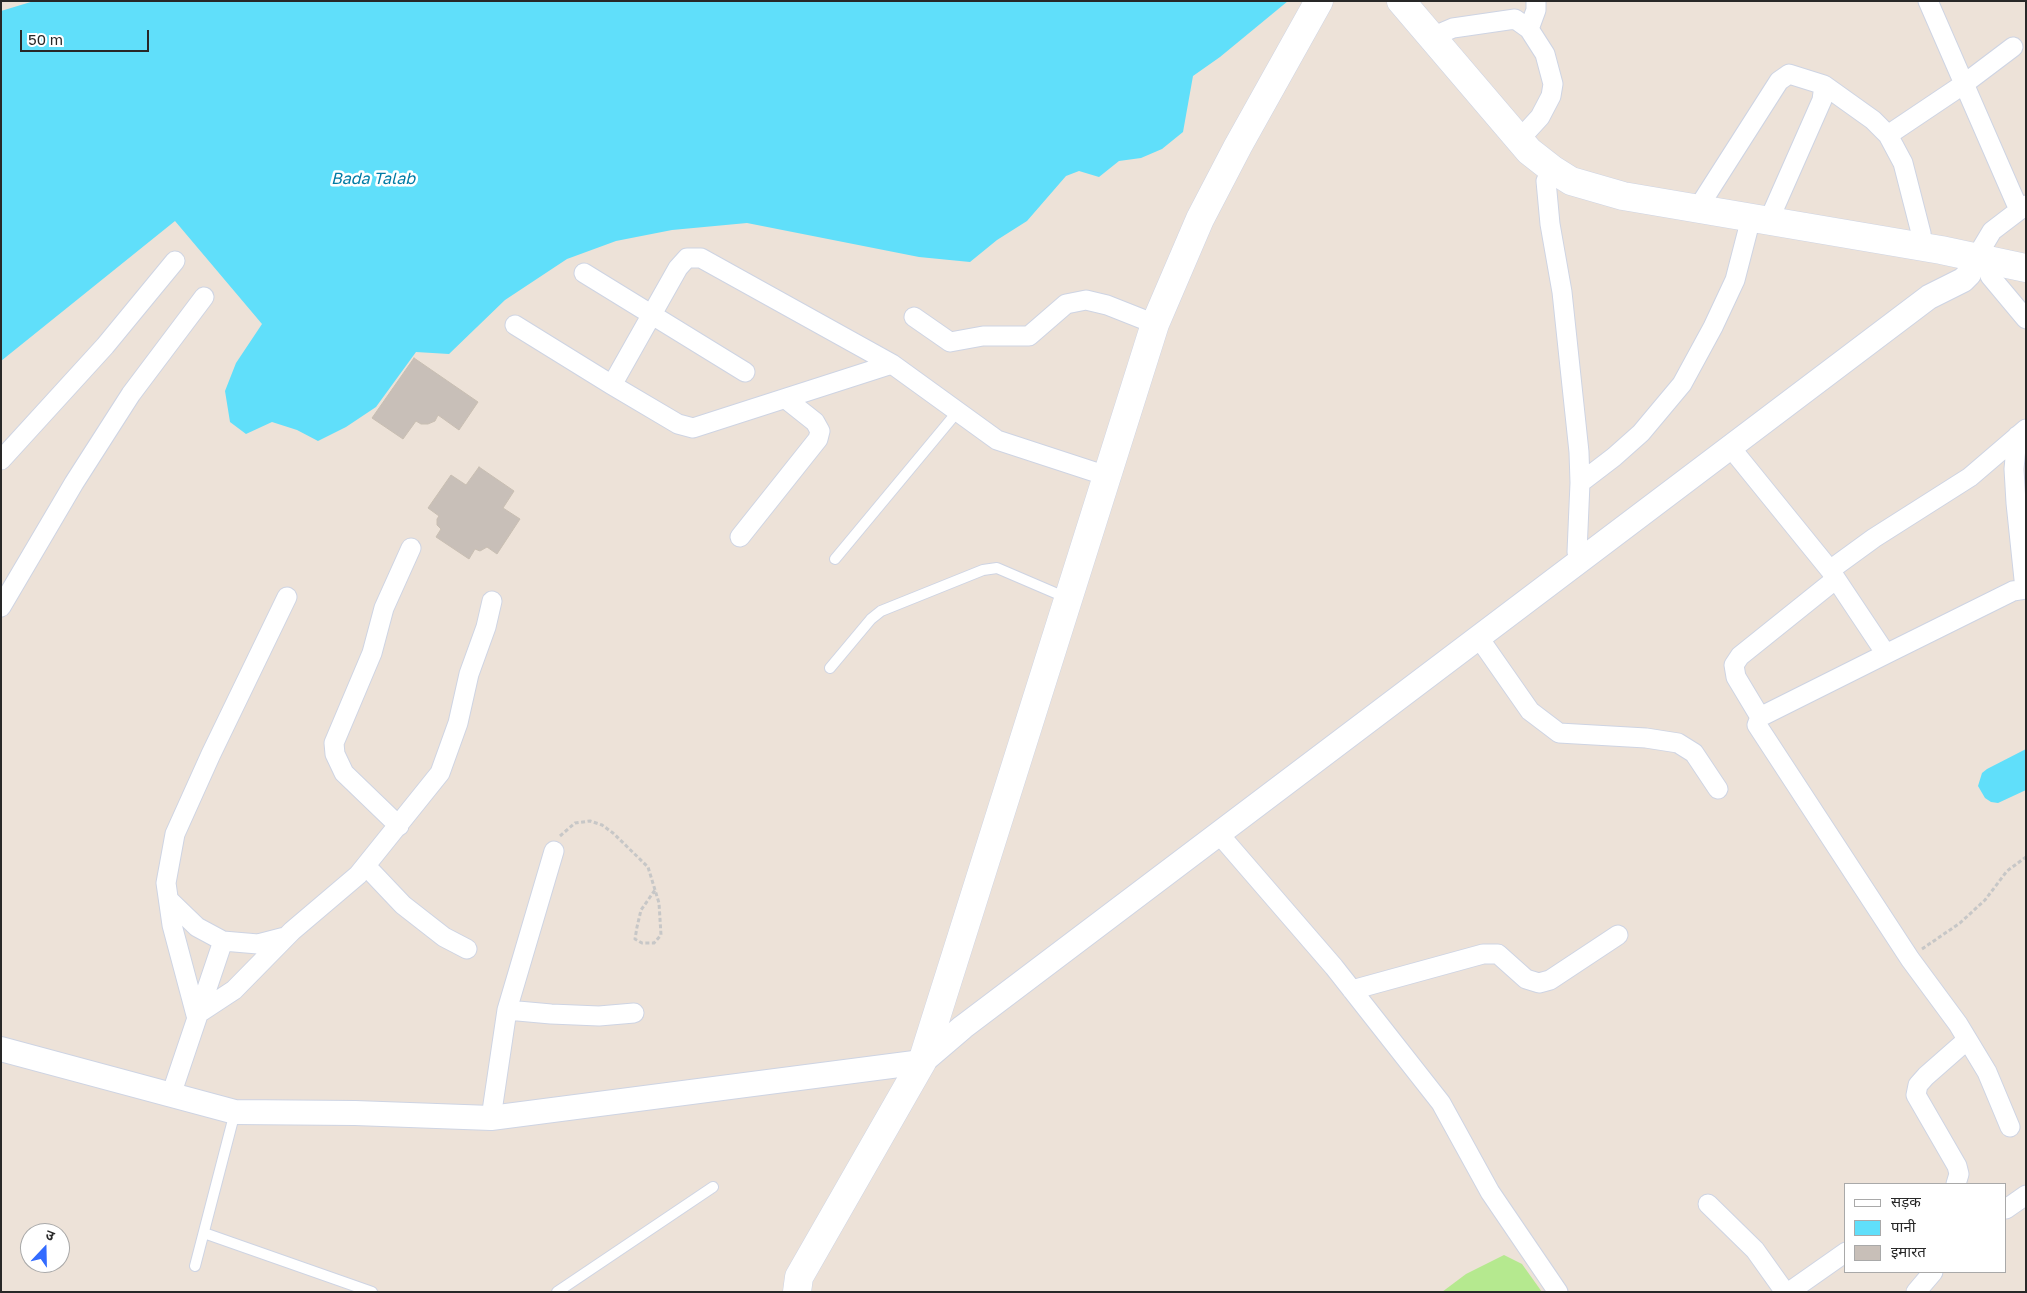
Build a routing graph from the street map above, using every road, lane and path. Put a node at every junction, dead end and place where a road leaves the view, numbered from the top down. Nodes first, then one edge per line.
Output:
1 (1319, 1) edge
2 (1401, 1) edge
3 (1536, 1) edge
4 (1928, 1) edge
5 (1529, 29) junction
6 (1432, 37) junction
7 (2013, 47) dead end
8 (1964, 84) junction
9 (1824, 85) junction
10 (1888, 135) junction
11 (1519, 140) junction
12 (1552, 169) junction
13 (2022, 207) edge
14 (1698, 208) junction
15 (1760, 219) junction
16 (1922, 247) junction
17 (175, 261) dead end
18 (1999, 266) edge
19 (584, 273) dead end
20 (204, 297) dead end
21 (651, 316) junction
22 (914, 317) dead end
23 (2026, 319) edge
24 (1155, 324) junction
25 (515, 325) dead end
26 (892, 364) junction
27 (745, 372) dead end
28 (612, 386) junction
29 (786, 399) junction
30 (958, 411) junction
31 (2021, 432) edge
32 (1731, 448) junction
33 (1, 460) edge
34 (1107, 476) junction
35 (1580, 483) junction
36 (740, 537) dead end
37 (411, 548) dead end
38 (835, 559) dead end
39 (1581, 561) junction
40 (1832, 574) junction
41 (2025, 589) edge
42 (287, 597) dead end
43 (1068, 599) junction
44 (492, 600) dead end
45 (1, 608) edge
46 (1480, 638) junction
47 (1886, 654) junction
48 (830, 668) dead end
49 (1760, 717) junction
50 (1718, 789) dead end
51 (399, 826) junction
52 (1219, 834) junction
53 (554, 851) joint
54 (2026, 857) edge
55 (366, 866) junction
56 (655, 890) junction
57 (169, 900) junction
58 (1618, 935) dead end
59 (286, 936) junction
60 (223, 940) junction
61 (467, 949) dead end
62 (1910, 959) junction
63 (1352, 990) junction
64 (508, 1010) junction
65 (634, 1013) dead end
66 (196, 1016) junction
67 (1967, 1040) junction
68 (1, 1049) edge
69 (922, 1062) junction
70 (171, 1094) junction
71 (235, 1112) junction
72 (490, 1118) junction
73 (2010, 1127) dead end
74 (1956, 1183) edge
75 (714, 1187) dead end
76 (2026, 1195) edge
77 (1708, 1204) dead end
78 (2007, 1208) edge
79 (204, 1233) junction
80 (1844, 1253) edge
81 (195, 1266) dead end
82 (1932, 1273) edge
83 (792, 1287) edge
84 (372, 1292) edge
85 (557, 1292) edge
86 (1558, 1292) edge
87 (1787, 1292) edge
88 (1916, 1292) edge

1 - 24 main road
2 - 6 main road
3 - 5 street
4 - 8 street
5 - 6 street
5 - 11 street
6 - 11 main road
7 - 8 street
8 - 10 street
8 - 13 street
9 - 10 street
9 - 14 street
9 - 15 street
10 - 16 street
11 - 12 main road
12 - 14 main road
12 - 35 street
13 - 18 street
14 - 15 main road
15 - 16 main road
15 - 35 street
16 - 18 main road
17 - 33 street
18 - 23 street
18 - 32 street
19 - 21 street
20 - 45 street
21 - 26 street
21 - 27 street
21 - 28 street
22 - 24 street
24 - 34 main road
25 - 28 street
26 - 29 street
26 - 30 street
28 - 29 street
29 - 36 street
30 - 34 street
30 - 38 lane
31 - 40 street
31 - 41 street
32 - 39 street
32 - 40 street
34 - 43 main road
35 - 39 street
37 - 51 street
39 - 46 street
40 - 47 street
40 - 49 street
41 - 47 street
42 - 57 street
43 - 48 lane
43 - 69 main road
44 - 51 street
46 - 50 street
46 - 52 street
47 - 49 street
49 - 62 street
51 - 55 street
52 - 63 street
52 - 69 street
53 - 56 path
53 - 64 street
54 - 62 path
55 - 59 street
55 - 61 street
56 - 56 path
57 - 60 street
57 - 66 street
58 - 63 street
59 - 60 street
59 - 66 street
60 - 66 street
62 - 67 street
63 - 86 street
64 - 65 street
64 - 72 street
66 - 70 street
67 - 73 street
67 - 74 street
68 - 70 street
69 - 72 street
69 - 83 main road
70 - 71 street
71 - 72 street
71 - 79 lane
75 - 85 lane
76 - 78 street
77 - 87 street
79 - 81 lane
79 - 84 lane
80 - 87 street
82 - 88 street

